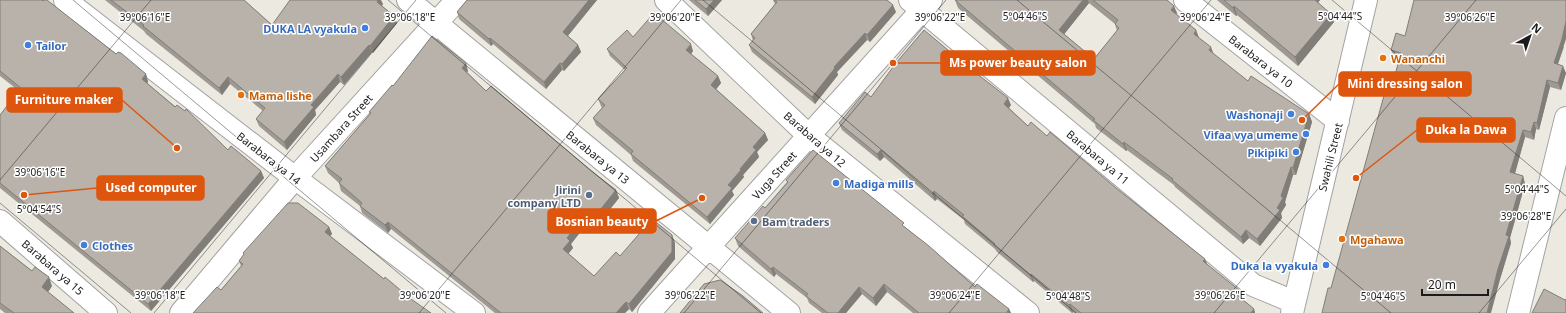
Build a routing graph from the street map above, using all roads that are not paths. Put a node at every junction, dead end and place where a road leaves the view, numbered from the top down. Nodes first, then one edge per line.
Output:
1 (65, 0) edge
2 (408, 0) edge
3 (457, 0) edge
4 (666, 0) edge
5 (1184, 0) edge
6 (1366, 0) edge
7 (921, 4) edge
8 (436, 24) junction
9 (1566, 118) edge
10 (1338, 121) junction
11 (809, 136) junction
12 (295, 178) junction
13 (0, 221) edge
14 (709, 248) junction
15 (1293, 308) edge
16 (106, 313) edge
17 (181, 313) edge
18 (474, 313) edge
19 (649, 313) edge
20 (789, 313) edge
21 (1028, 313) edge
22 (1518, 313) edge

1 - 12 street, Barabara ya 14
2 - 8 street, Barabara ya 13
3 - 8 street, Usambara Street
4 - 11 street, Barabara ya 12
5 - 10 street, Barabara ya 10
6 - 10 street, Swahili Street
7 - 11 street, Vuga Street
7 - 15 street, Barabara ya 11
8 - 12 street, Usambara Street
8 - 14 street, Barabara ya 13
9 - 22 street
10 - 15 street, Swahili Street
11 - 14 street, Vuga Street
11 - 21 street, Barabara ya 12
12 - 17 street, Usambara Street
12 - 18 street, Barabara ya 14
13 - 16 street, Barabara ya 15
14 - 19 street, Vuga Street
14 - 20 street, Barabara ya 13

